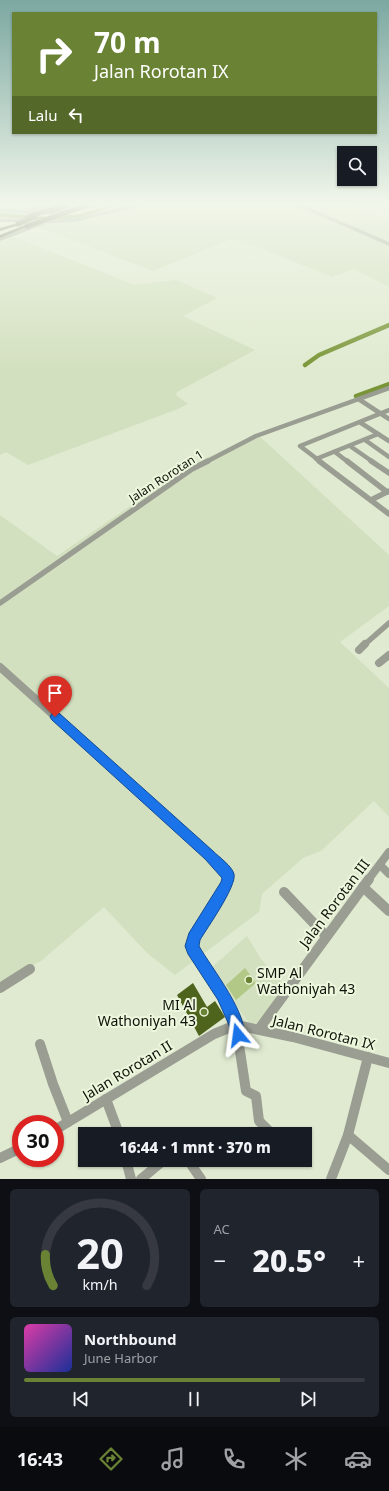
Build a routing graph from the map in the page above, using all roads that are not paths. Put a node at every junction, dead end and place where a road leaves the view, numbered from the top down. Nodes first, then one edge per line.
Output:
1 (389, 388) edge
2 (360, 400) junction
3 (389, 410) edge
4 (380, 413) junction
5 (389, 419) edge
6 (361, 423) junction
7 (378, 434) junction
8 (365, 440) junction
9 (389, 441) edge
10 (350, 446) junction
11 (335, 452) junction
12 (389, 457) edge
13 (316, 459) junction
14 (389, 473) edge
15 (388, 492) edge
16 (371, 500) junction
17 (389, 514) edge
18 (0, 603) edge
19 (389, 622) edge
20 (358, 650) dead end
21 (389, 655) edge
22 (379, 663) dead end
23 (0, 668) edge
24 (389, 852) edge
25 (380, 865) junction
26 (389, 874) edge
27 (363, 887) junction
28 (284, 892) dead end
29 (389, 911) edge
30 (326, 936) junction
31 (30, 969) dead end
32 (0, 988) edge
33 (236, 1025) junction
34 (259, 1029) junction
35 (40, 1044) dead end
36 (368, 1057) junction
37 (389, 1063) edge
38 (106, 1099) junction
39 (68, 1122) junction
40 (64, 1124) edge
41 (116, 1127) edge
42 (265, 1127) edge
43 (348, 1135) junction
44 (12, 1152) edge
45 (0, 1158) edge
46 (128, 1167) edge
47 (156, 1167) edge
48 (193, 1167) edge
49 (389, 1170) edge
50 (131, 1179) edge
51 (141, 1179) edge
52 (201, 1179) edge
53 (331, 1179) edge

1 - 2 street, Jalan Rorotan 1
2 - 4 street
2 - 18 street, Jalan Rorotan 1
3 - 4 street
4 - 5 street
4 - 6 street
6 - 7 street
6 - 13 street
7 - 8 street
7 - 9 street
8 - 10 street
8 - 12 street
10 - 11 street
10 - 14 street
11 - 13 street
11 - 15 street
13 - 16 street
15 - 16 street
16 - 17 street
19 - 20 street
21 - 22 street
23 - 33 street
24 - 25 street, Jalan Rorotan III
25 - 26 street
25 - 27 street, Jalan Rorotan III
27 - 29 street
27 - 30 street, Jalan Rorotan III
28 - 30 street
30 - 34 street, Jalan Rorotan III
31 - 32 street
33 - 34 street, Jalan Rorotan IX
33 - 38 street, Jalan Rorotan II
33 - 42 street
34 - 36 street, Jalan Rorotan IX
35 - 39 street
36 - 37 street, Jalan Rorotan IX
36 - 43 street
38 - 39 street, Jalan Rorotan II
38 - 41 street
39 - 40 street, Jalan Rorotan II
43 - 49 street
43 - 53 street
44 - 45 street
46 - 50 street
47 - 51 street
48 - 52 street

